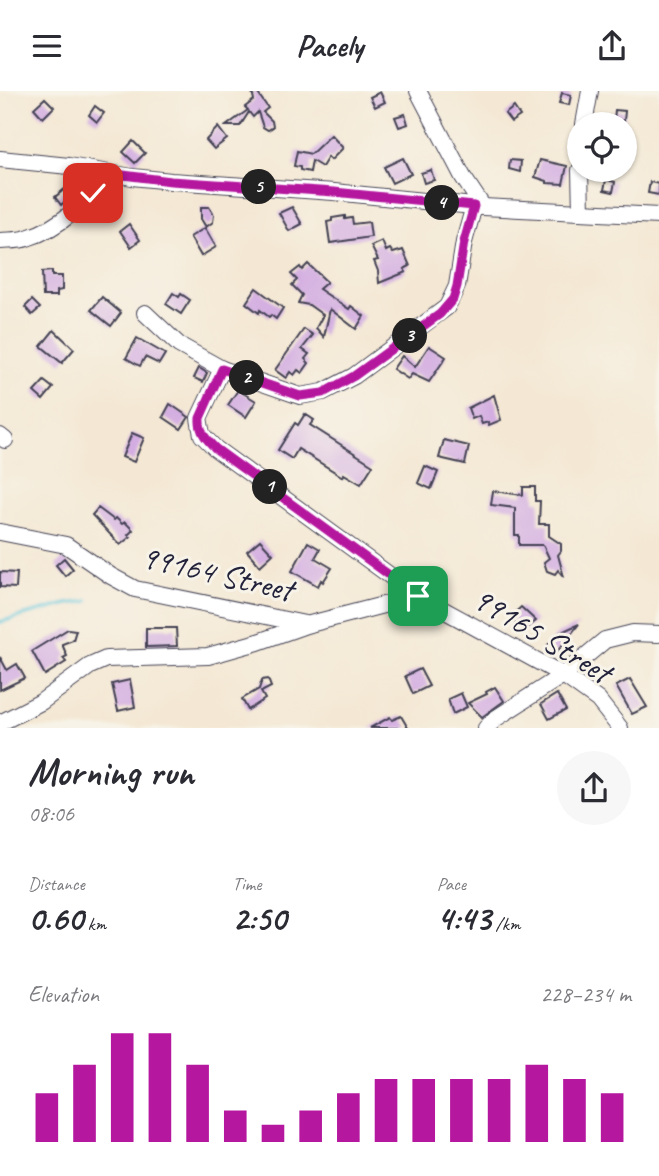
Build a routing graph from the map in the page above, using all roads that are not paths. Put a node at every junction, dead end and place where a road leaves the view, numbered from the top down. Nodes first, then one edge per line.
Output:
1 (418, 91) edge
2 (590, 91) edge
3 (586, 112) edge
4 (0, 159) edge
5 (107, 173) junction
6 (580, 182) edge
7 (479, 207) junction
8 (581, 212) junction
9 (659, 216) edge
10 (0, 241) edge
11 (145, 313) dead end
12 (222, 369) junction
13 (0, 531) edge
14 (418, 596) junction
15 (306, 625) junction
16 (659, 634) edge
17 (562, 675) junction
18 (0, 723) edge
19 (486, 728) edge
20 (620, 728) edge

1 - 7 street
2 - 3 street
4 - 5 street
5 - 7 street
5 - 10 street
6 - 8 street
7 - 8 street
7 - 12 street
8 - 9 street
11 - 12 street
12 - 14 street, 99165 Street
13 - 15 street, 99164 Street
14 - 15 street
14 - 17 street, 99165 Street
15 - 18 street
16 - 17 street
17 - 19 street
17 - 20 street, 99165 Street

